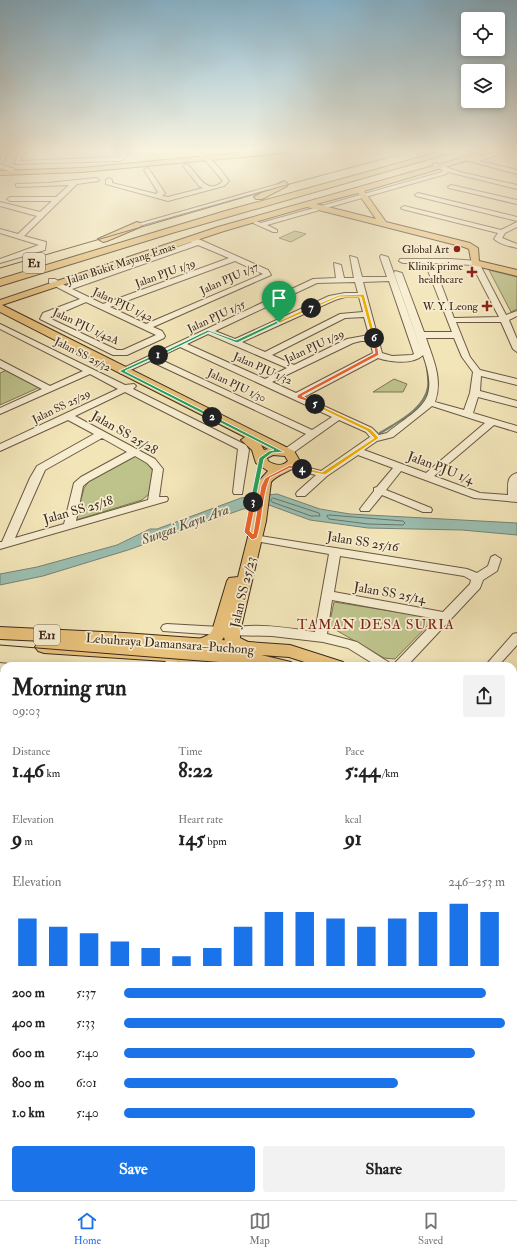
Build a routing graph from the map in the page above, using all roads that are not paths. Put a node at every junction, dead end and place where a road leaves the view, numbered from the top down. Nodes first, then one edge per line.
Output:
1 (9, 207) edge
2 (50, 207) edge
3 (202, 207) edge
4 (227, 207) edge
5 (255, 207) edge
6 (294, 207) edge
7 (296, 207) edge
8 (372, 207) edge
9 (468, 207) edge
10 (319, 208) joint
11 (404, 208) dead end
12 (42, 215) junction
13 (254, 218) junction
14 (517, 219) edge
15 (383, 224) junction
16 (517, 224) edge
17 (137, 225) joint
18 (260, 225) junction
19 (0, 231) edge
20 (275, 232) dead end
21 (502, 232) junction
22 (19, 237) junction
23 (176, 240) junction
24 (194, 241) junction
25 (517, 246) edge
26 (68, 252) junction
27 (384, 257) dead end
28 (352, 258) dead end
29 (234, 259) junction
30 (0, 261) edge
31 (403, 261) dead end
32 (428, 261) junction
33 (475, 263) junction
34 (337, 265) dead end
35 (517, 273) edge
36 (0, 275) edge
37 (395, 276) junction
38 (340, 279) junction
39 (359, 279) junction
40 (0, 283) edge
41 (59, 284) junction
42 (363, 295) junction
43 (0, 299) edge
44 (86, 299) junction
45 (0, 303) edge
46 (103, 307) junction
47 (0, 308) edge
48 (517, 313) edge
49 (368, 314) junction
50 (0, 315) edge
51 (504, 319) junction
52 (453, 320) junction
53 (0, 326) edge
54 (146, 326) junction
55 (209, 331) junction
56 (422, 335) junction
57 (458, 335) junction
58 (161, 336) joint
59 (374, 338) junction
60 (236, 342) junction
61 (181, 344) junction
62 (517, 350) edge
63 (266, 355) junction
64 (380, 355) junction
65 (151, 358) junction
66 (0, 363) edge
67 (294, 368) junction
68 (90, 371) junction
69 (121, 371) junction
70 (477, 372) junction
71 (266, 382) junction
72 (517, 382) edge
73 (129, 386) junction
74 (49, 389) junction
75 (475, 394) junction
76 (298, 396) junction
77 (430, 403) junction
78 (517, 404) edge
79 (0, 411) edge
80 (467, 415) junction
81 (68, 416) junction
82 (339, 416) junction
83 (492, 422) junction
84 (517, 429) edge
85 (102, 434) junction
86 (313, 434) junction
87 (377, 438) junction
88 (0, 448) edge
89 (357, 451) junction
90 (135, 452) junction
91 (287, 459) junction
92 (261, 460) junction
93 (399, 467) junction
94 (323, 474) junction
95 (517, 476) edge
96 (427, 478) junction
97 (260, 486) junction
98 (378, 490) junction
99 (238, 492) dead end
100 (301, 494) dead end
101 (515, 499) edge
102 (158, 501) joint
103 (365, 509) dead end
104 (427, 510) dead end
105 (69, 526) junction
106 (253, 529) junction
107 (4, 545) edge
108 (335, 550) junction
109 (495, 559) dead end
110 (472, 575) junction
111 (327, 595) junction
112 (447, 617) junction
113 (167, 628) dead end
114 (0, 629) edge
115 (226, 632) junction
116 (0, 634) edge
117 (517, 636) edge
118 (320, 637) junction
119 (95, 638) junction
120 (0, 644) edge
121 (199, 645) junction
122 (244, 647) junction
123 (172, 661) edge
124 (265, 662) edge
125 (324, 662) edge
126 (380, 662) edge
127 (403, 662) edge
128 (494, 662) edge

1 - 12 street
2 - 12 street
3 - 17 street
4 - 26 highway, E1
5 - 40 highway, E1
6 - 13 main road, Jalan Bukit Mayang Emas
7 - 13 main road, Jalan Bukit Mayang Emas
8 - 15 main road
9 - 14 street
10 - 15 main road
10 - 18 street
11 - 21 street
12 - 22 street
13 - 18 street
13 - 23 main road, Jalan Bukit Mayang Emas
13 - 24 main road, Jalan Bukit Mayang Emas
15 - 33 main road
16 - 21 street
17 - 26 highway
18 - 20 street
19 - 22 street
21 - 25 street
22 - 30 street
23 - 24 main road
23 - 41 main road, Jalan Bukit Mayang Emas
24 - 29 street, Jalan PJU 1/37
24 - 41 main road, Jalan Bukit Mayang Emas
26 - 36 highway, E1
27 - 37 street
28 - 39 street
29 - 46 street, Jalan PJU 1/39
29 - 54 street, Jalan PJU 1/37
31 - 32 street
32 - 33 street
32 - 52 street
33 - 35 main road
33 - 51 street
34 - 38 street
37 - 39 street, Jalan PJU 1/35
37 - 56 street
37 - 64 street
38 - 39 street, Jalan PJU 1/35
38 - 55 street, Jalan PJU 1/35
39 - 42 street
41 - 43 main road, Jalan Bukit Mayang Emas
41 - 44 street, Jalan PJU 1/42
41 - 45 main road, Jalan Bukit Mayang Emas
42 - 49 street
42 - 60 street
44 - 46 street, Jalan PJU 1/42
44 - 58 street, Jalan PJU 1/42A
46 - 54 street, Jalan PJU 1/42
47 - 69 main road
48 - 51 street
49 - 59 street
49 - 63 street
50 - 73 main road
51 - 52 street
51 - 62 street
52 - 57 street
53 - 68 street, Jalan SS 25/32
54 - 58 street, Jalan PJU 1/42
55 - 60 street
55 - 61 street, Jalan PJU 1/35
56 - 57 street
56 - 77 street
57 - 70 street
59 - 64 street
59 - 67 street, Jalan PJU 1/29
60 - 63 street
61 - 65 street, Jalan PJU 1/35
61 - 71 street, Jalan PJU 1/32
63 - 67 street
64 - 76 street
65 - 69 street, Jalan PJU 1/35
65 - 86 street, Jalan PJU 1/30
66 - 74 street
67 - 71 street, Jalan PJU 1/29
68 - 73 street, Jalan SS 25/32
68 - 74 street
69 - 91 main road
70 - 72 street
70 - 75 street
71 - 76 street, Jalan PJU 1/32
73 - 81 street, Jalan SS 25/29
73 - 92 main road
73 - 99 street, Jalan SS 25/32
74 - 79 street
75 - 78 street
75 - 80 street
76 - 82 street, Jalan PJU 1/32
77 - 80 street
77 - 87 street
80 - 83 street
81 - 85 street, Jalan SS 25/28
81 - 88 street, Jalan SS 25/29
82 - 86 street
82 - 87 street, Jalan PJU 1/32
83 - 84 street
83 - 96 street
85 - 90 street, Jalan SS 25/28
85 - 107 street
86 - 91 street
87 - 89 street
89 - 93 street, Jalan PJU 1/4
89 - 94 street
90 - 102 street, Jalan SS 25/28
90 - 105 street
91 - 92 main road
91 - 92 main road
91 - 94 street
91 - 97 main road
92 - 97 main road, Jalan SS 25/23
93 - 96 street, Jalan PJU 1/4
93 - 98 street
94 - 100 street
95 - 101 street
96 - 101 street, Jalan PJU 1/4
97 - 106 main road, Jalan SS 25/23
98 - 103 street
98 - 104 street
102 - 105 street, Jalan SS 25/18
105 - 107 street, Jalan SS 25/18
106 - 108 street, Jalan SS 25/16
106 - 115 main road, Jalan SS 25/23
108 - 110 street, Jalan SS 25/16
108 - 111 street
109 - 110 street
110 - 112 street
111 - 112 street, Jalan SS 25/14
111 - 118 street
112 - 127 street
113 - 115 street, Jalan SS 25/23
114 - 119 highway
115 - 118 street
115 - 121 main road, Jalan SS 25/23
115 - 122 main road, Jalan SS 25/23
116 - 119 highway, Lebuhraya Damansara–Puchong / E11
117 - 128 street
118 - 126 street
119 - 121 highway, Lebuhraya Damansara–Puchong / E11
120 - 123 highway, Lebuhraya Damansara–Puchong / E11
121 - 122 highway, Lebuhraya Damansara–Puchong / E11
122 - 125 highway, Lebuhraya Damansara–Puchong / E11
123 - 124 highway, Lebuhraya Damansara–Puchong / E11

